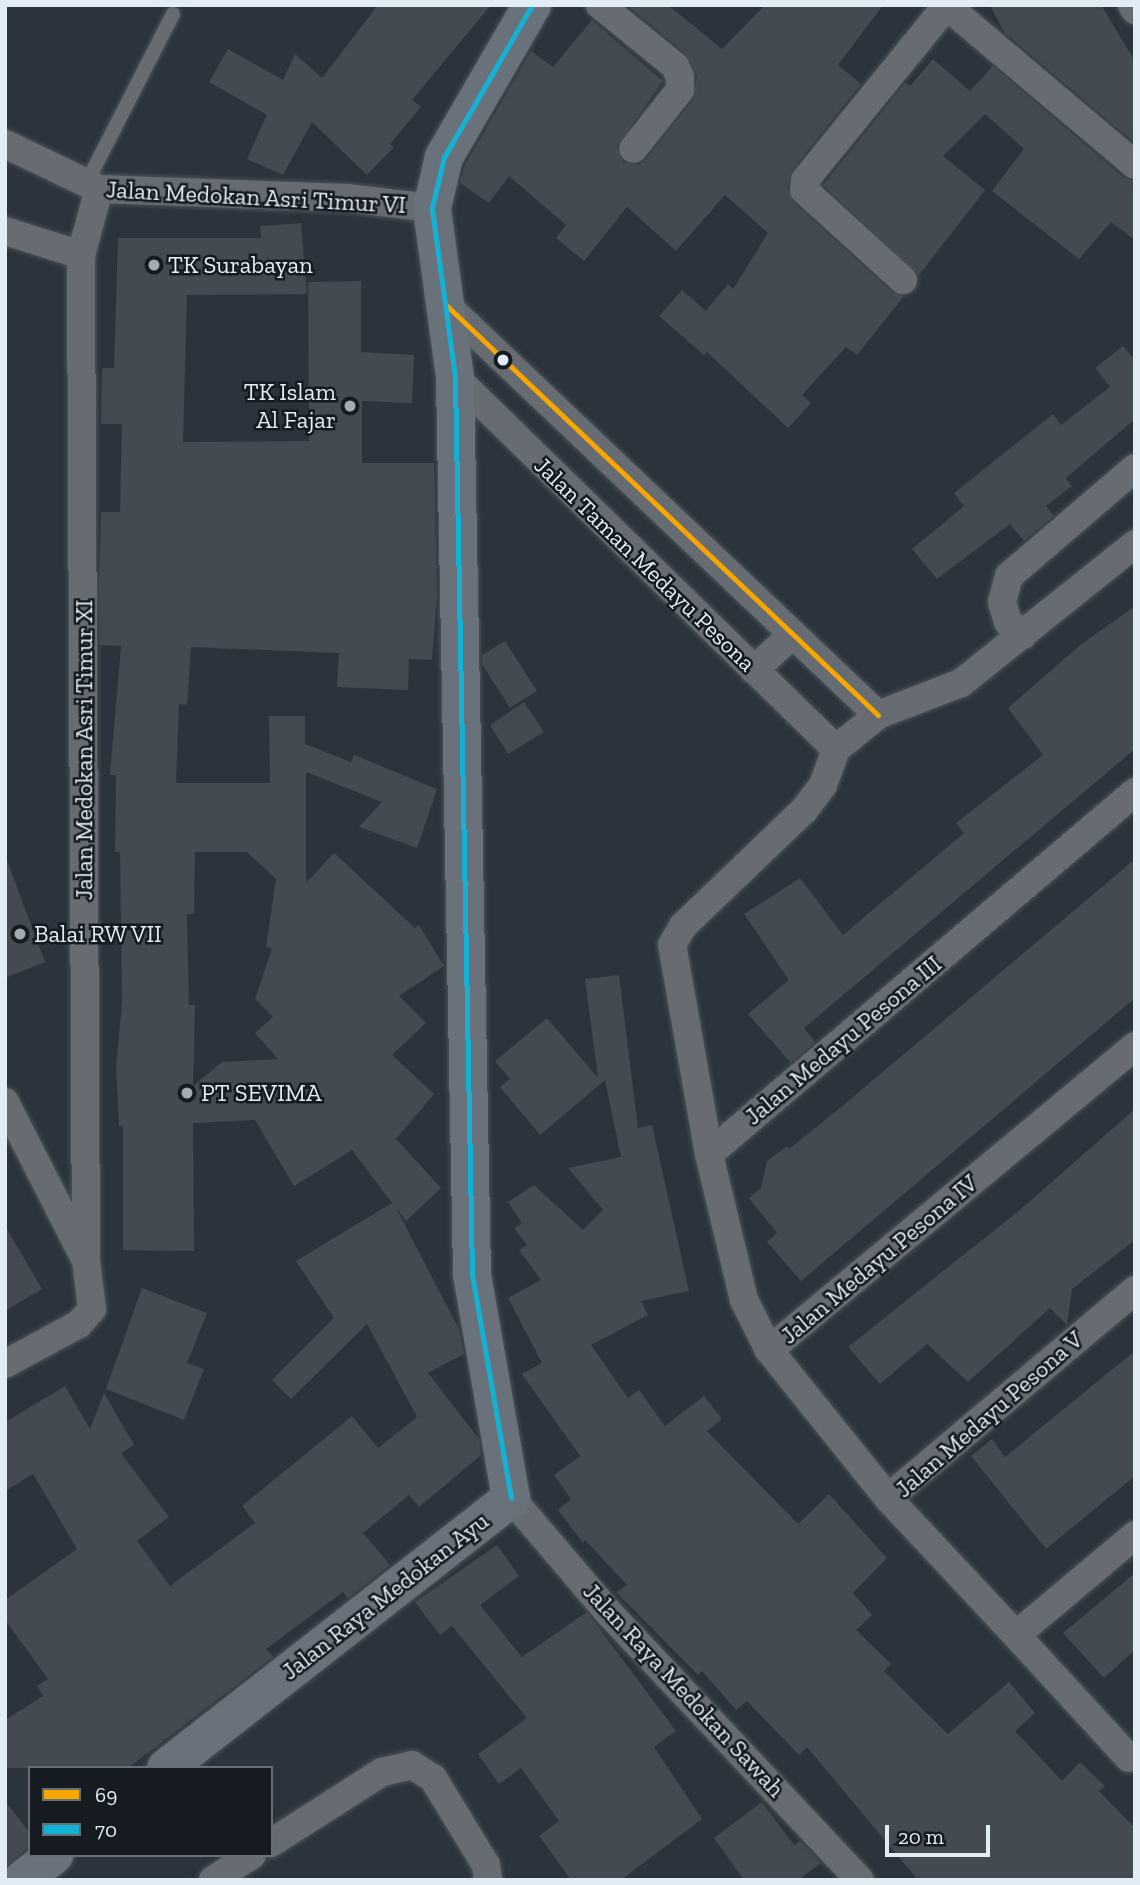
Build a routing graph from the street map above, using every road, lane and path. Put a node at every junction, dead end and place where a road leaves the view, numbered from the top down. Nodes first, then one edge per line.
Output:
1 (532, 5) edge
2 (600, 5) edge
3 (947, 6) edge
4 (173, 15) dead end
5 (633, 149) dead end
6 (8, 152) edge
7 (1135, 165) edge
8 (92, 186) junction
9 (432, 208) junction
10 (5, 231) edge
11 (81, 255) junction
12 (903, 281) dead end
13 (445, 304) junction
14 (455, 377) junction
15 (1135, 468) edge
16 (1135, 544) edge
17 (793, 634) junction
18 (1023, 635) junction
19 (754, 670) junction
20 (878, 715) junction
21 (836, 749) junction
22 (1135, 792) edge
23 (1135, 1046) edge
24 (5, 1102) edge
25 (709, 1154) junction
26 (86, 1260) junction
27 (1135, 1290) edge
28 (769, 1350) junction
29 (5, 1364) edge
30 (511, 1498) junction
31 (888, 1498) junction
32 (1135, 1535) edge
33 (1016, 1635) junction
34 (1133, 1759) edge
35 (169, 1766) edge
36 (273, 1842) edge
37 (51, 1857) edge
38 (249, 1857) edge
39 (22, 1880) edge
40 (213, 1880) edge
41 (488, 1880) edge
42 (860, 1880) edge

1 - 9 street
2 - 5 street
3 - 7 street
3 - 12 street
4 - 8 lane
6 - 8 street, Jalan Medokan Asri Timur VI
8 - 9 street, Jalan Medokan Asri Timur VI
8 - 11 street, Jalan Medokan Asri Timur XI
9 - 13 street, Jalan Raya Medokan Ayu
10 - 11 street
11 - 26 street, Jalan Medokan Asri Timur XI
13 - 14 street, Jalan Raya Medokan Ayu
13 - 17 street, Jalan Taman Medayu Pesona
14 - 19 street, Jalan Taman Medayu Pesona
14 - 30 street, Jalan Raya Medokan Ayu
15 - 18 street
16 - 18 street
17 - 19 street
17 - 20 street, Jalan Taman Medayu Pesona
18 - 20 street
19 - 21 street, Jalan Taman Medayu Pesona
20 - 21 street
21 - 25 street
22 - 25 street, Jalan Medayu Pesona III
23 - 28 street, Jalan Medayu Pesona IV
24 - 26 street
25 - 28 street
26 - 29 street
27 - 31 street, Jalan Medayu Pesona V
28 - 31 street, Jalan Medayu Pesona IV
30 - 35 street, Jalan Raya Medokan Ayu
30 - 42 street, Jalan Raya Medokan Sawah
31 - 33 street, Jalan Medayu Pesona V
32 - 33 street
33 - 34 street, Jalan Medayu Pesona V
36 - 41 street
37 - 39 street
38 - 40 street

